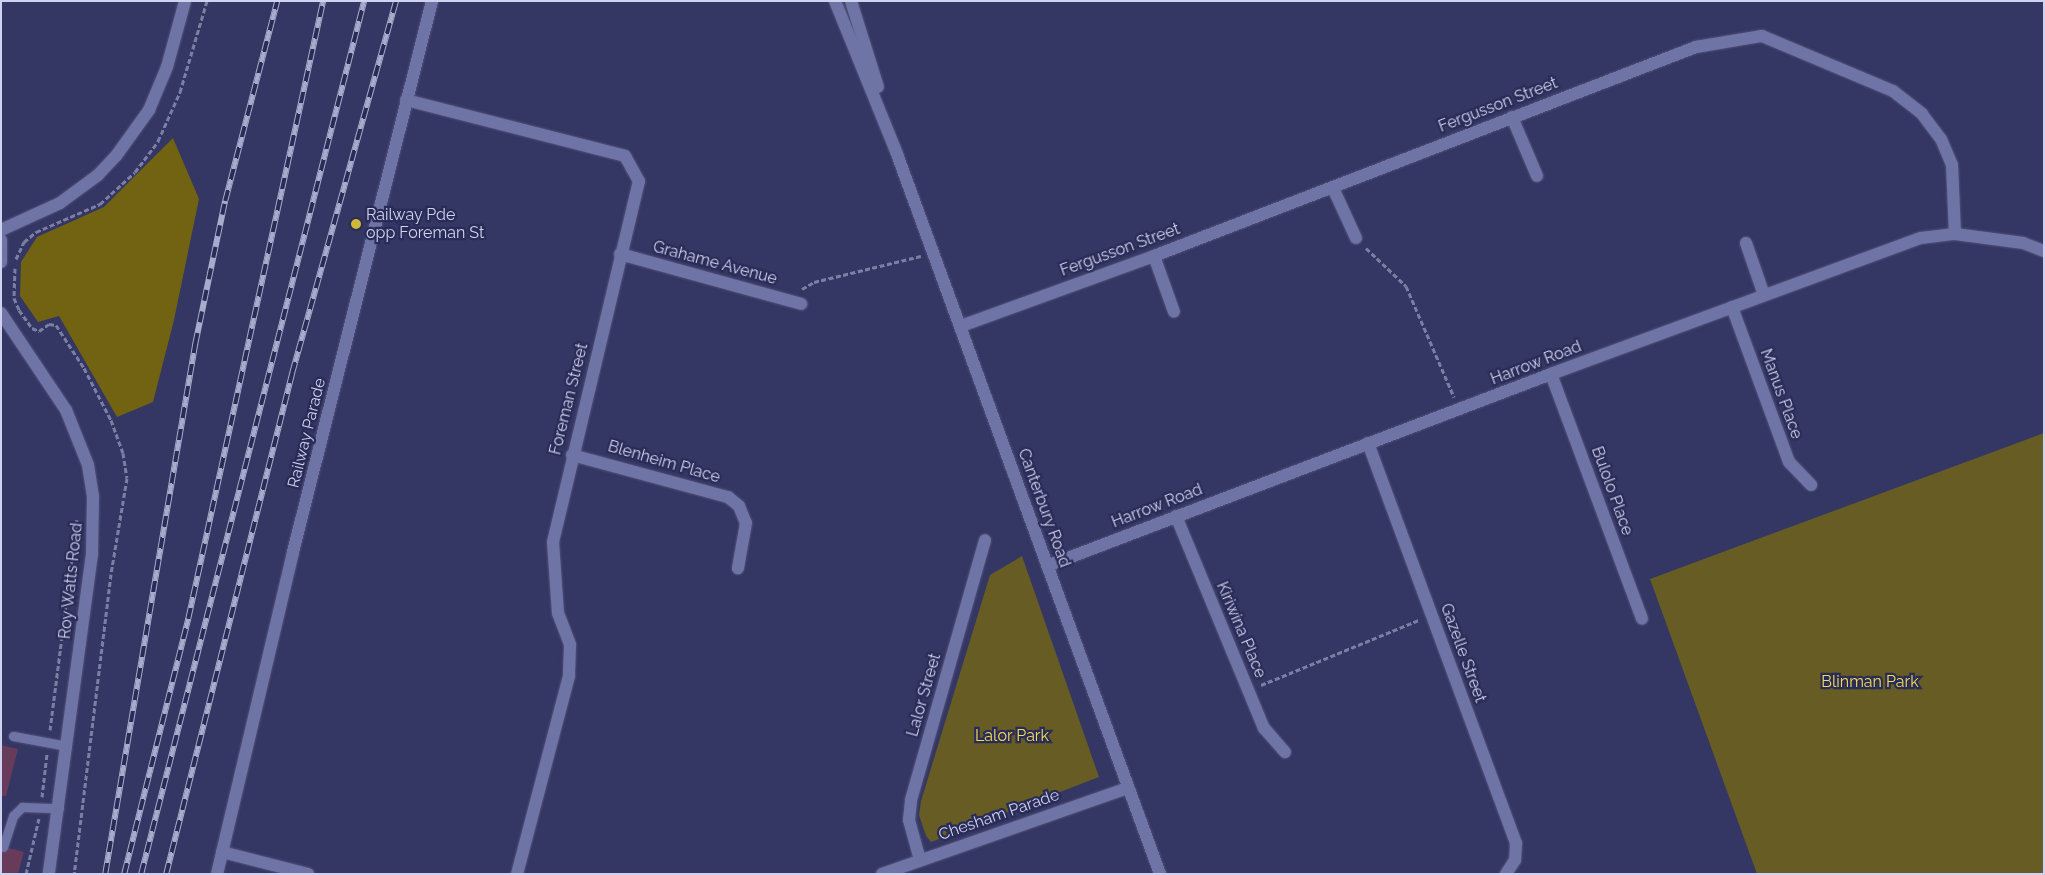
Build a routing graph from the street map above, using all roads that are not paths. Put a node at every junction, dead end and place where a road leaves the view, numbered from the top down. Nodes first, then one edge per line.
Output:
1 (185, 1) edge
2 (432, 1) edge
3 (835, 1) edge
4 (853, 1) edge
5 (406, 100) junction
6 (1512, 117) junction
7 (897, 154) junction
8 (1537, 176) dead end
9 (1333, 188) junction
10 (1, 230) edge
11 (1955, 234) junction
12 (1356, 238) road end
13 (1, 240) edge
14 (1746, 243) dead end
15 (2044, 251) edge
16 (620, 254) junction
17 (1154, 256) junction
18 (1, 262) edge
19 (1764, 295) junction
20 (801, 304) dead end
21 (1732, 307) junction
22 (1174, 312) dead end
23 (1, 313) edge
24 (961, 326) junction
25 (1551, 374) junction
26 (1368, 443) junction
27 (572, 454) junction
28 (1811, 485) dead end
29 (1176, 516) junction
30 (985, 540) dead end
31 (1047, 566) junction
32 (738, 568) dead end
33 (1642, 619) dead end
34 (13, 736) dead end
35 (67, 746) junction
36 (1285, 752) dead end
37 (1127, 788) junction
38 (59, 808) junction
39 (3, 847) dead end
40 (222, 852) junction
41 (920, 860) junction
42 (49, 874) edge
43 (217, 874) edge
44 (308, 874) edge
45 (517, 874) edge
46 (882, 874) edge
47 (1160, 874) edge
48 (1506, 874) edge

1 - 10 street
2 - 5 street, Railway Parade
3 - 7 street, Canterbury Road
4 - 7 street, Canterbury Road
5 - 16 street, Foreman Street
5 - 40 street, Railway Parade
6 - 8 street
6 - 9 street, Fergusson Street
6 - 11 street, Fergusson Street
7 - 24 street, Canterbury Road
9 - 12 street
9 - 17 street, Fergusson Street
11 - 15 street, Harrow Road
11 - 19 street, Harrow Road
13 - 18 street
14 - 19 street
16 - 20 street, Grahame Avenue
16 - 27 street, Foreman Street
17 - 22 street
17 - 24 street, Fergusson Street
19 - 21 street, Harrow Road
21 - 25 street, Harrow Road
21 - 28 street, Manus Place
23 - 35 street, Roy Watts Road
24 - 31 street, Canterbury Road
25 - 26 street, Harrow Road
25 - 33 street, Bulolo Place
26 - 29 street, Harrow Road
26 - 48 street, Gazelle Street
27 - 32 street, Blenheim Place
27 - 45 street, Foreman Street
29 - 31 street, Harrow Road
29 - 36 street, Kiriwina Place
30 - 41 street, Lalor Street
31 - 37 street, Canterbury Road
34 - 35 lane
35 - 38 street, Roy Watts Road
37 - 41 street, Chesham Parade
37 - 47 street, Canterbury Road
38 - 39 lane
38 - 42 street, Roy Watts Road
40 - 43 street, Railway Parade
40 - 44 street
41 - 46 street, Chesham Parade

